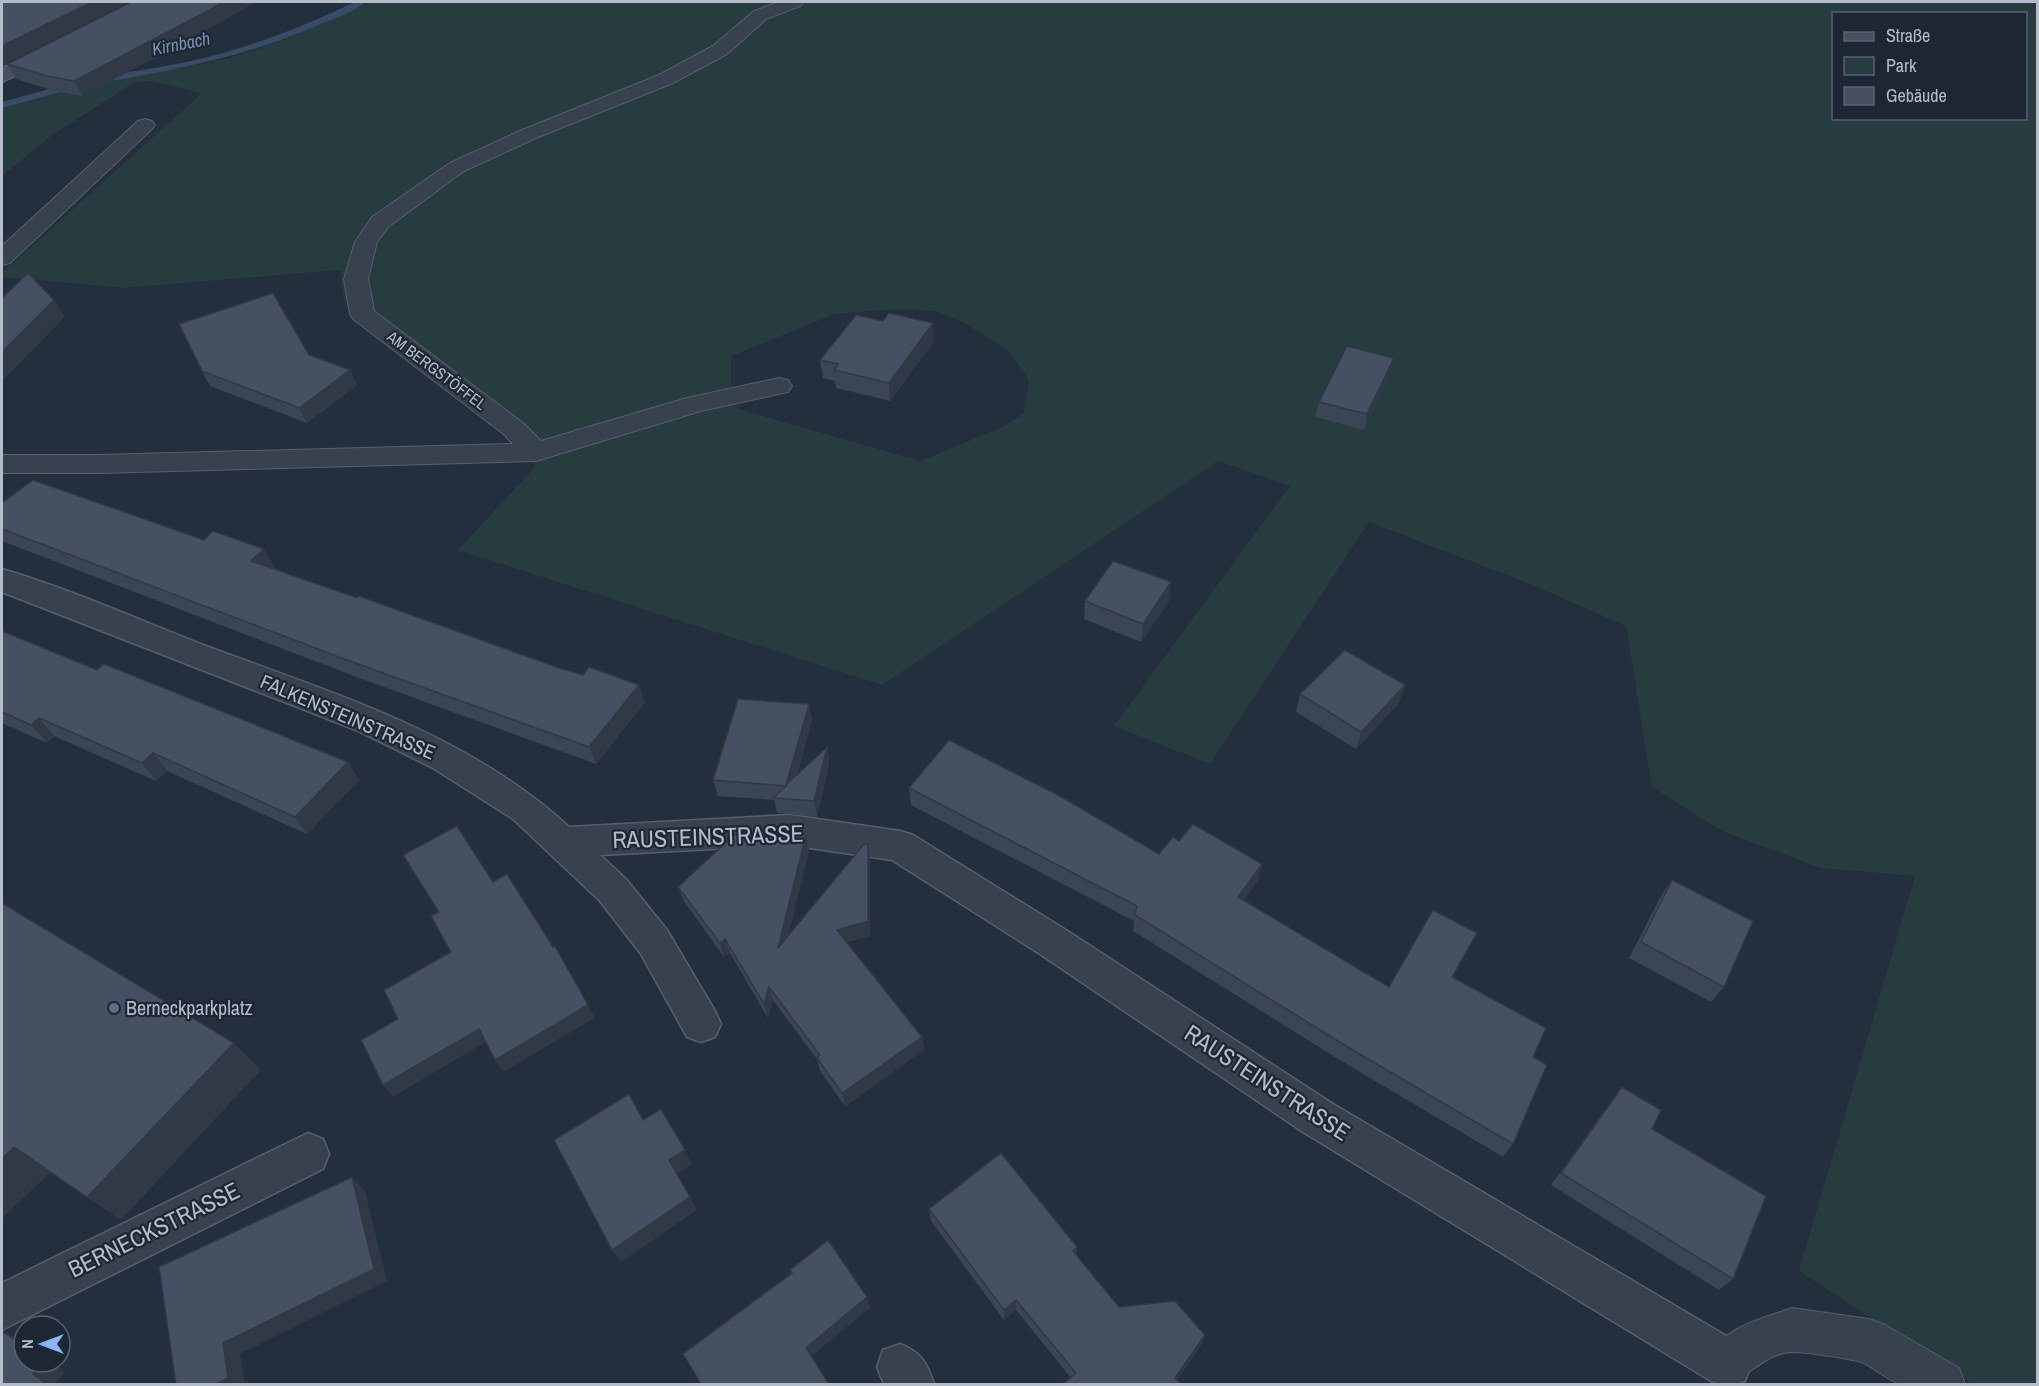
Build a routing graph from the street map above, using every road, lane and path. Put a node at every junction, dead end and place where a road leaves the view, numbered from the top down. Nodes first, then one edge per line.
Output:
1 (794, 2) edge
2 (64, 44) edge
3 (2, 76) edge
4 (145, 126) dead end
5 (2, 258) edge
6 (779, 386) dead end
7 (536, 452) junction
8 (2, 464) edge
9 (2, 580) edge
10 (562, 842) junction
11 (701, 1024) dead end
12 (308, 1154) dead end
13 (2, 1307) edge
14 (1728, 1364) joint
15 (1943, 1384) edge

1 - 7 lane, AM BERGSTÖFFEL
2 - 3 main road
4 - 5 lane
6 - 7 lane
7 - 8 lane
9 - 10 street, FALKENSTEINSTRASSE
10 - 11 street, FALKENSTEINSTRASSE
10 - 14 street, RAUSTEINSTRASSE
12 - 13 street, BERNECKSTRASSE
14 - 15 lane, RAUSTEINSTRASSE

